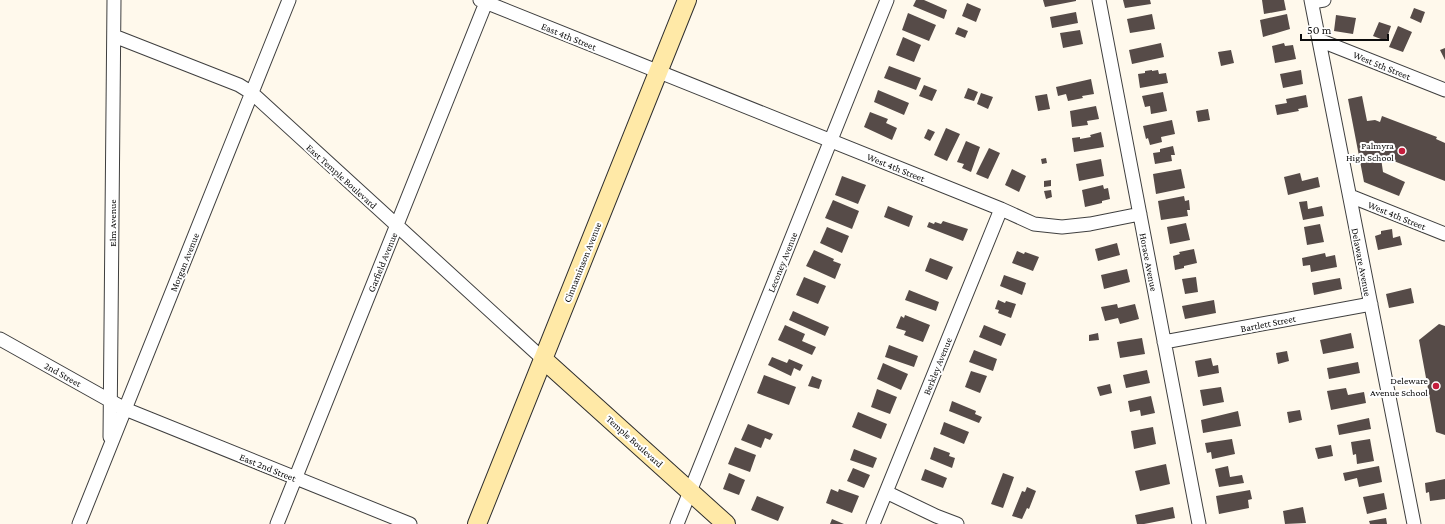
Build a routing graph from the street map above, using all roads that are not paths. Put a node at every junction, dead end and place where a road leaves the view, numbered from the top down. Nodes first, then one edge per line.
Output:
1 (114, 0) edge
2 (289, 0) edge
3 (687, 0) edge
4 (887, 0) edge
5 (1099, 0) edge
6 (484, 1) edge
7 (1315, 1) edge
8 (114, 36) junction
9 (1319, 40) junction
10 (658, 72) junction
11 (1445, 90) edge
12 (252, 93) junction
13 (830, 141) junction
14 (1350, 196) junction
15 (1001, 209) junction
16 (1140, 214) junction
17 (397, 226) junction
18 (1445, 234) edge
19 (1371, 304) junction
20 (0, 339) edge
21 (1164, 342) junction
22 (543, 359) junction
23 (111, 401) junction
24 (125, 409) junction
25 (110, 447) junction
26 (295, 478) junction
27 (690, 491) junction
28 (886, 492) junction
29 (79, 524) edge
30 (277, 524) edge
31 (410, 524) edge
32 (477, 524) edge
33 (677, 524) edge
34 (726, 524) edge
35 (873, 524) edge
36 (956, 524) edge
37 (1199, 524) edge
38 (1414, 524) edge

1 - 8 street, Elm Avenue
2 - 12 street, Morgan Avenue
3 - 10 street, Cinnaminson Avenue
4 - 13 street, Leconey Avenue
5 - 16 street, Horace Avenue
6 - 10 street, East 4th Street
6 - 17 street, Garfield Avenue
7 - 9 street, Delaware Avenue
8 - 12 street, East Temple Boulevard
8 - 23 street, Elm Avenue
9 - 11 street, West 5th Street
9 - 14 street, Delaware Avenue
10 - 13 street, West 4th Street
10 - 22 street, Cinnaminson Avenue
12 - 17 street, East Temple Boulevard
12 - 24 street, Morgan Avenue
13 - 15 street, West 4th Street
13 - 27 street, Leconey Avenue
14 - 18 street, West 4th Street
14 - 19 street, Delaware Avenue
15 - 16 street, West 4th Street
15 - 28 street, Berkley Avenue
16 - 21 street, Horace Avenue
17 - 22 street, East Temple Boulevard
17 - 26 street, Garfield Avenue
19 - 21 street, Bartlett Street
19 - 38 street, Delaware Avenue
20 - 23 street, 2nd Street
21 - 37 street, Horace Avenue
22 - 27 street, Temple Boulevard
22 - 32 street, Cinnaminson Avenue
23 - 24 street, 2nd Street
23 - 25 street, Elm Avenue
24 - 25 street, Morgan Avenue
24 - 26 street, East 2nd Street
25 - 29 street, Morgan Avenue
26 - 30 street, Garfield Avenue
26 - 31 street, East 2nd Street
27 - 33 street, Leconey Avenue
27 - 34 street, Temple Boulevard
28 - 35 street, Berkley Avenue
28 - 36 street

